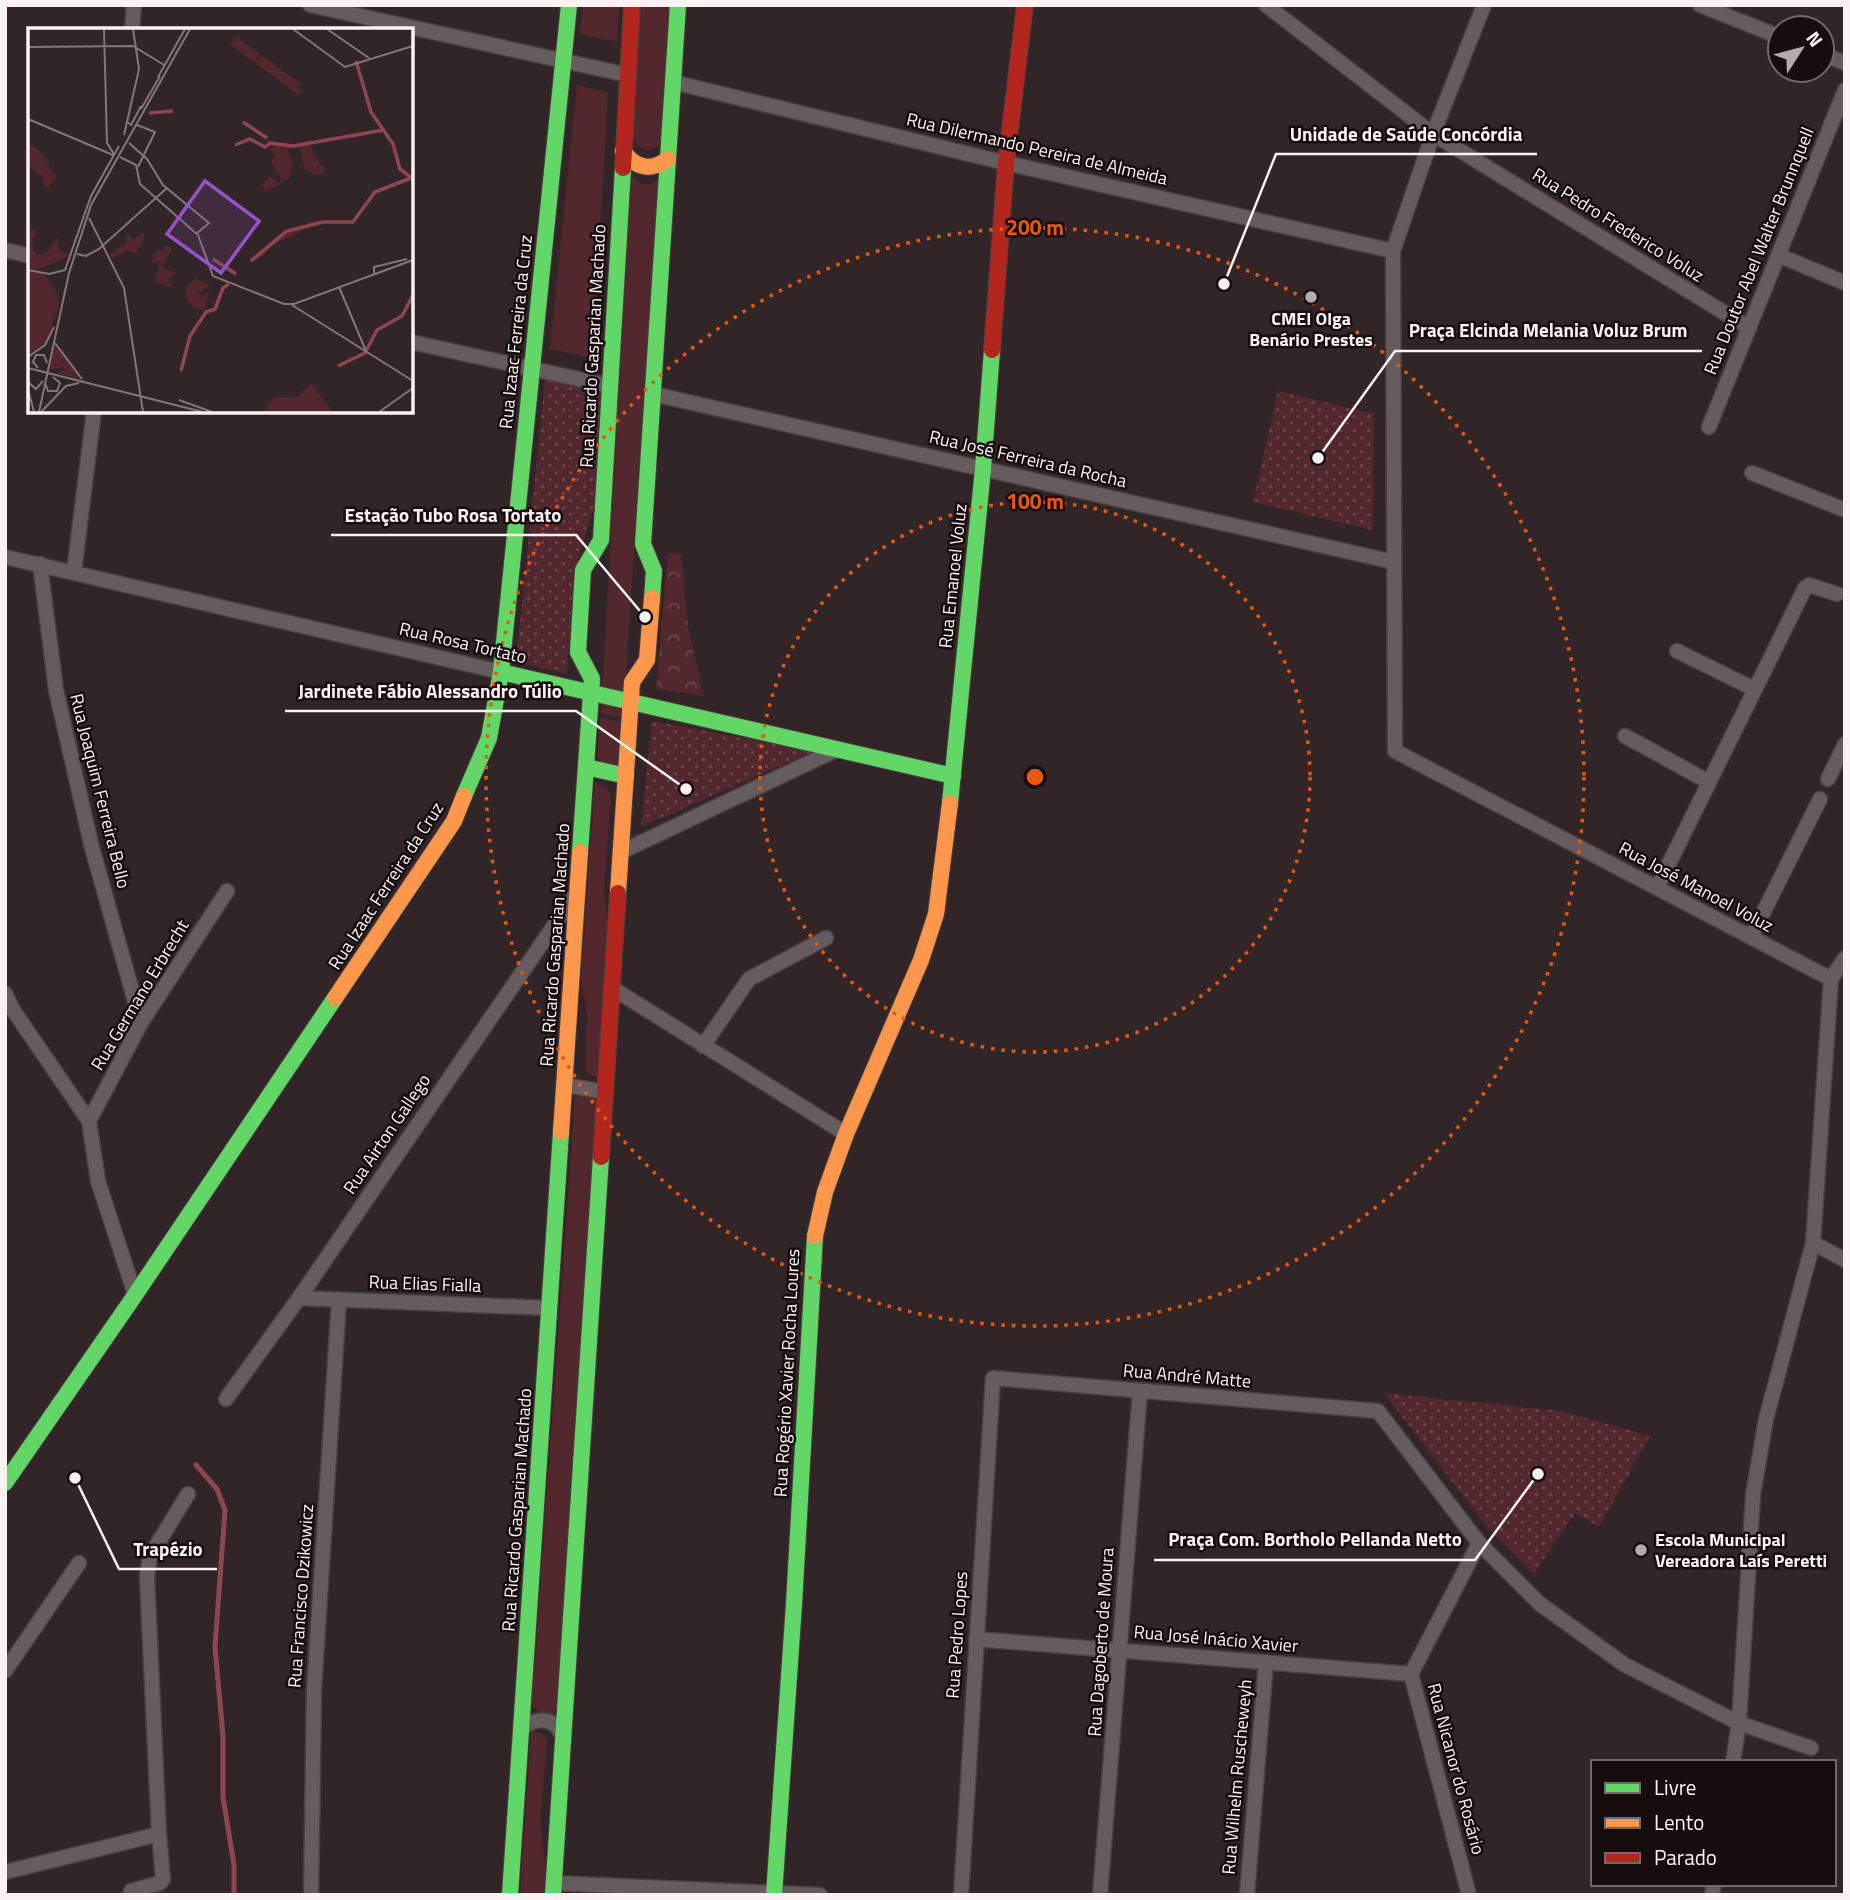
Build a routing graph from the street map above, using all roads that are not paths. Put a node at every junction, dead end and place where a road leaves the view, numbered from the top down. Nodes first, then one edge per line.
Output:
1 (134, 5) edge
2 (310, 5) edge
3 (569, 5) edge
4 (632, 5) edge
5 (678, 5) edge
6 (1025, 5) edge
7 (1266, 5) edge
8 (1483, 5) edge
9 (1700, 5) edge
10 (132, 28) edge
11 (412, 28) edge
12 (413, 28) edge
13 (1766, 31) edge
14 (563, 62) junction
15 (628, 75) junction
16 (673, 82) junction
17 (1845, 90) edge
18 (1433, 134) junction
19 (624, 151) junction
20 (668, 159) junction
21 (1006, 163) junction
22 (5, 250) edge
23 (1393, 251) junction
24 (28, 256) edge
25 (1778, 256) junction
26 (1845, 283) edge
27 (1748, 328) junction
28 (413, 342) edge
29 (532, 369) junction
30 (610, 386) junction
31 (653, 394) junction
32 (94, 413) edge
33 (1709, 427) dead end
34 (983, 469) junction
35 (1752, 473) dead end
36 (1845, 510) edge
37 (5, 557) edge
38 (1394, 562) junction
39 (40, 564) junction
40 (74, 572) junction
41 (1837, 594) dead end
42 (1678, 651) dead end
43 (501, 672) junction
44 (1754, 690) junction
45 (592, 693) junction
46 (631, 702) junction
47 (1625, 736) dead end
48 (1845, 744) edge
49 (838, 750) junction
50 (586, 767) junction
51 (626, 776) junction
52 (953, 776) junction
53 (1828, 779) dead end
54 (1709, 782) junction
55 (1820, 799) dead end
56 (621, 852) junction
57 (1657, 888) junction
58 (227, 891) dead end
59 (578, 891) junction
60 (1751, 937) junction
61 (826, 938) dead end
62 (1845, 958) edge
63 (1831, 979) junction
64 (612, 988) junction
65 (5, 993) edge
66 (141, 1023) junction
67 (703, 1046) junction
68 (565, 1085) junction
69 (605, 1092) junction
70 (89, 1121) junction
71 (846, 1134) junction
72 (1813, 1243) junction
73 (1845, 1260) edge
74 (135, 1295) junction
75 (299, 1298) junction
76 (339, 1300) junction
77 (550, 1308) junction
78 (993, 1378) joint
79 (1140, 1391) junction
80 (226, 1399) dead end
81 (5, 1483) edge
82 (188, 1494) dead end
83 (1479, 1543) junction
84 (79, 1563) dead end
85 (976, 1639) junction
86 (1120, 1651) junction
87 (1266, 1662) junction
88 (5, 1671) edge
89 (1411, 1674) junction
90 (1739, 1723) junction
91 (522, 1729) junction
92 (563, 1741) junction
93 (1811, 1748) dead end
94 (1733, 1760) edge
95 (159, 1834) junction
96 (5, 1872) edge
97 (553, 1889) edge
98 (131, 1891) dead end
99 (775, 1893) edge
100 (311, 1895) edge
101 (510, 1895) edge
102 (820, 1895) edge
103 (961, 1895) edge
104 (1100, 1895) edge
105 (1247, 1895) edge
106 (1469, 1895) edge

1 - 10 street
2 - 11 street
3 - 14 street, Rua Izaac Ferreira da Cruz
4 - 15 street, Rua Ricardo Gasparian Machado
5 - 16 street
6 - 21 street, Rua Emanoel Voluz
7 - 18 street, Rua Pedro Frederico Voluz
8 - 18 street, Rua José Manoel Voluz
9 - 13 street
12 - 14 street
14 - 15 street
14 - 29 street, Rua Izaac Ferreira da Cruz
15 - 19 street, Rua Ricardo Gasparian Machado
16 - 20 street
16 - 21 street, Rua Dilermando Pereira de Almeida
17 - 25 street, Rua Doutor Abel Walter Brunnquell
18 - 23 street, Rua José Manoel Voluz
18 - 27 street, Rua Pedro Frederico Voluz
19 - 20 street
19 - 30 street, Rua Ricardo Gasparian Machado
20 - 31 street
21 - 23 street, Rua Dilermando Pereira de Almeida
21 - 34 street, Rua Emanoel Voluz
22 - 24 street
23 - 38 street, Rua José Manoel Voluz
25 - 26 street
25 - 27 street, Rua Doutor Abel Walter Brunnquell
27 - 33 street, Rua Doutor Abel Walter Brunnquell
28 - 29 street
29 - 30 street
29 - 43 street, Rua Izaac Ferreira da Cruz
30 - 45 street, Rua Ricardo Gasparian Machado
31 - 34 street, Rua José Ferreira da Rocha
31 - 46 street
32 - 40 street
34 - 38 street, Rua José Ferreira da Rocha
34 - 52 street, Rua Emanoel Voluz
35 - 36 street
37 - 39 street, Rua Rosa Tortato
38 - 57 street, Rua José Manoel Voluz
39 - 40 street, Rua Rosa Tortato
39 - 66 street, Rua Joaquim Ferreira Bello
40 - 43 street, Rua Rosa Tortato
41 - 44 street
42 - 44 street
43 - 45 street, Rua Rosa Tortato
43 - 74 street, Rua Izaac Ferreira da Cruz
44 - 54 street
45 - 46 street, Rua Rosa Tortato
45 - 50 street, Rua Ricardo Gasparian Machado
46 - 49 street, Rua Rosa Tortato
46 - 51 street
47 - 54 street
48 - 53 street
49 - 52 street, Rua Rosa Tortato
49 - 56 street
50 - 51 street
50 - 59 street, Rua Ricardo Gasparian Machado
51 - 56 street
52 - 71 street, Rua Emanoel Voluz
54 - 57 street
55 - 60 street
56 - 64 street
57 - 60 street, Rua José Manoel Voluz
58 - 66 street, Rua Germano Erbrecht
59 - 68 street, Rua Ricardo Gasparian Machado
59 - 75 street, Rua Airton Gallego
60 - 63 street, Rua José Manoel Voluz
61 - 67 street
62 - 63 street
63 - 72 street
64 - 67 street
64 - 69 street
65 - 70 street
66 - 70 street, Rua Germano Erbrecht
67 - 71 street
68 - 69 street
68 - 77 street, Rua Ricardo Gasparian Machado
69 - 92 street
70 - 74 street
71 - 99 street, Rua Rogério Xavier Rocha Loures
72 - 73 street
72 - 90 street
74 - 81 street, Rua Izaac Ferreira da Cruz
75 - 76 street, Rua Elias Fialla
75 - 80 street, Rua Airton Gallego
76 - 77 street, Rua Elias Fialla
76 - 100 street, Rua Francisco Dzikowicz
77 - 91 street, Rua Ricardo Gasparian Machado
78 - 79 street, Rua André Matte
78 - 85 street, Rua Pedro Lopes
79 - 83 street, Rua André Matte
79 - 86 street, Rua Dagoberto de Moura
82 - 95 street
83 - 89 street, Rua Nicanor do Rosário
83 - 90 street
84 - 88 street
85 - 86 street, Rua José Inácio Xavier
85 - 103 street, Rua Pedro Lopes
86 - 87 street, Rua José Inácio Xavier
86 - 104 street, Rua Dagoberto de Moura
87 - 89 street, Rua José Inácio Xavier
87 - 105 street, Rua Wilhelm Ruscheweyh
89 - 106 street, Rua Nicanor do Rosário
90 - 93 street
90 - 94 street
91 - 92 street
91 - 101 street, Rua Ricardo Gasparian Machado
92 - 97 street
95 - 96 street
95 - 98 street
97 - 99 street
99 - 102 street

